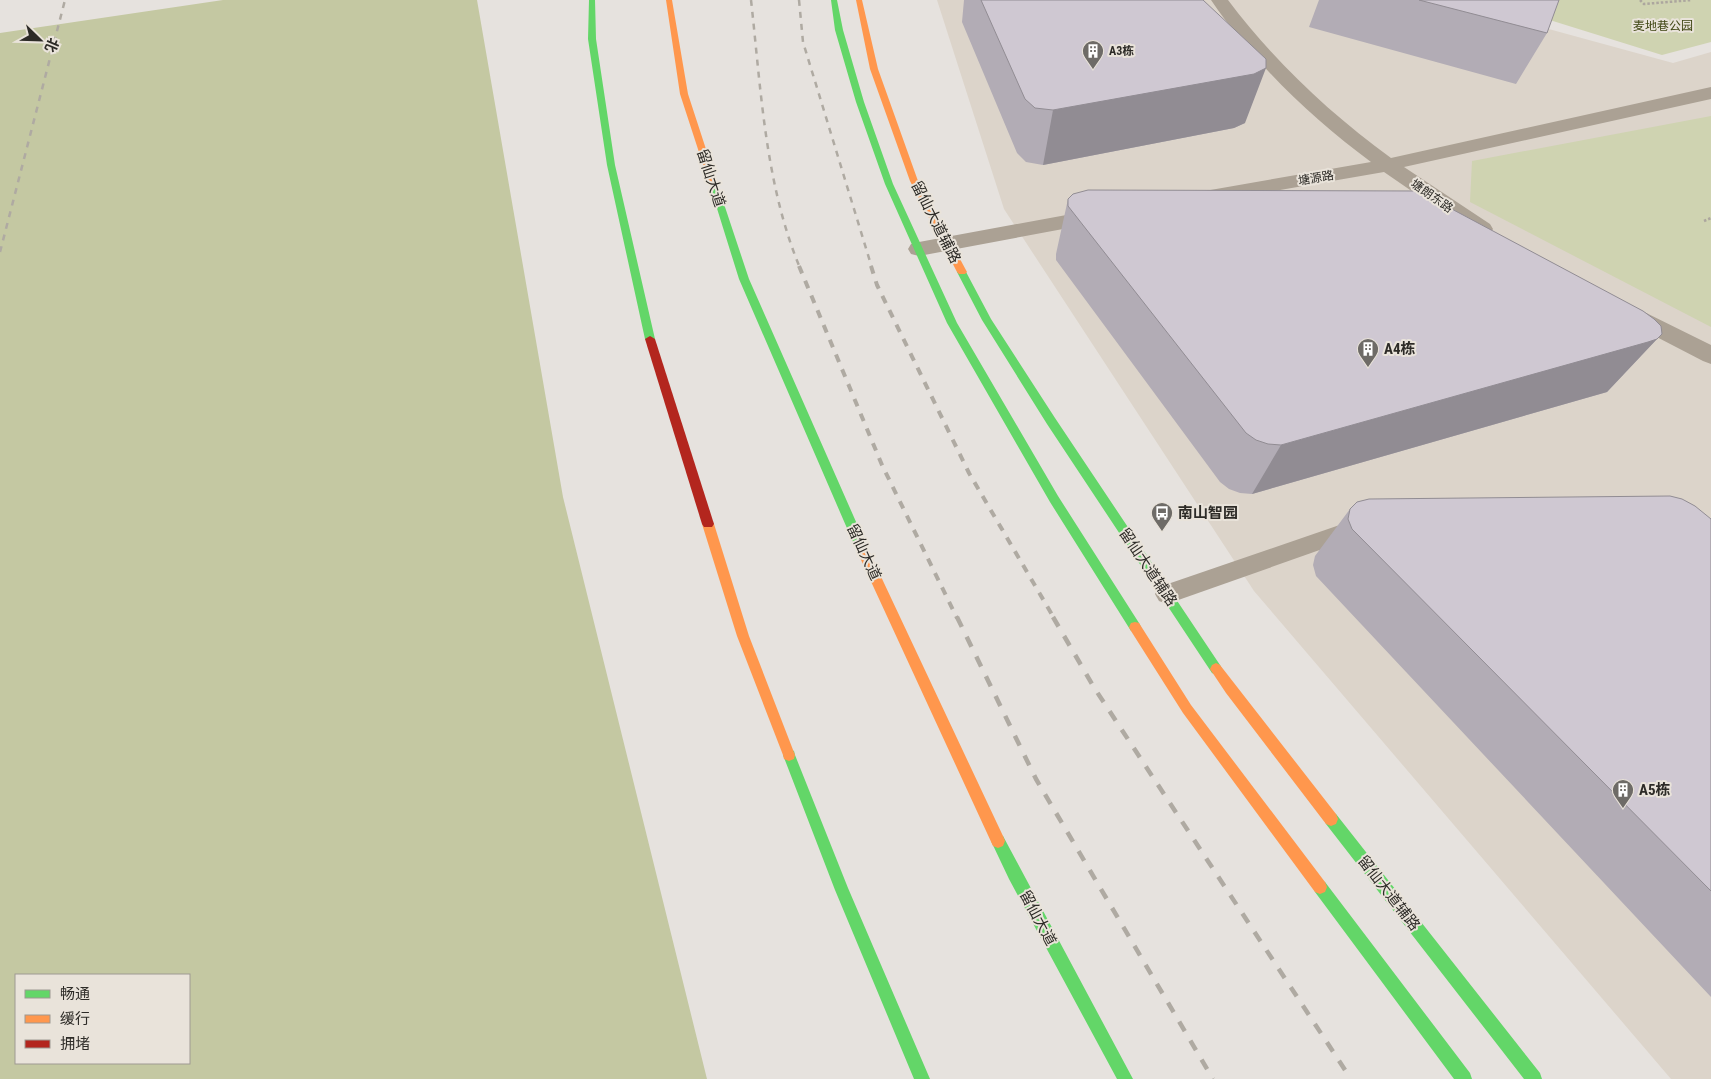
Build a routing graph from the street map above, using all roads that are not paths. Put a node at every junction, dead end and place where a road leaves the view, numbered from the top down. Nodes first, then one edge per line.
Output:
1 (592, 0) edge
2 (669, 0) edge
3 (834, 0) edge
4 (859, 0) edge
5 (1219, 0) edge
6 (1711, 93) edge
7 (1388, 165) junction
8 (1186, 201) edge
9 (1118, 213) edge
10 (1501, 240) edge
11 (947, 243) junction
12 (919, 249) junction
13 (1607, 301) edge
14 (1711, 355) edge
15 (1379, 520) edge
16 (1166, 594) junction
17 (922, 1079) edge
18 (1125, 1079) edge
19 (1464, 1079) edge
20 (1534, 1079) edge

1 - 17 main road
2 - 18 main road, 留仙大道
3 - 12 main road, 留仙大道辅路
4 - 11 main road, 留仙大道辅路
5 - 7 street, 塘朗东路
6 - 7 street, 塘源路
7 - 8 street, 塘源路
7 - 10 street, 塘朗东路
9 - 11 street
11 - 12 street
11 - 16 main road, 留仙大道辅路
12 - 19 main road, 留仙大道辅路
13 - 14 street
15 - 16 lane
16 - 20 main road, 留仙大道辅路

